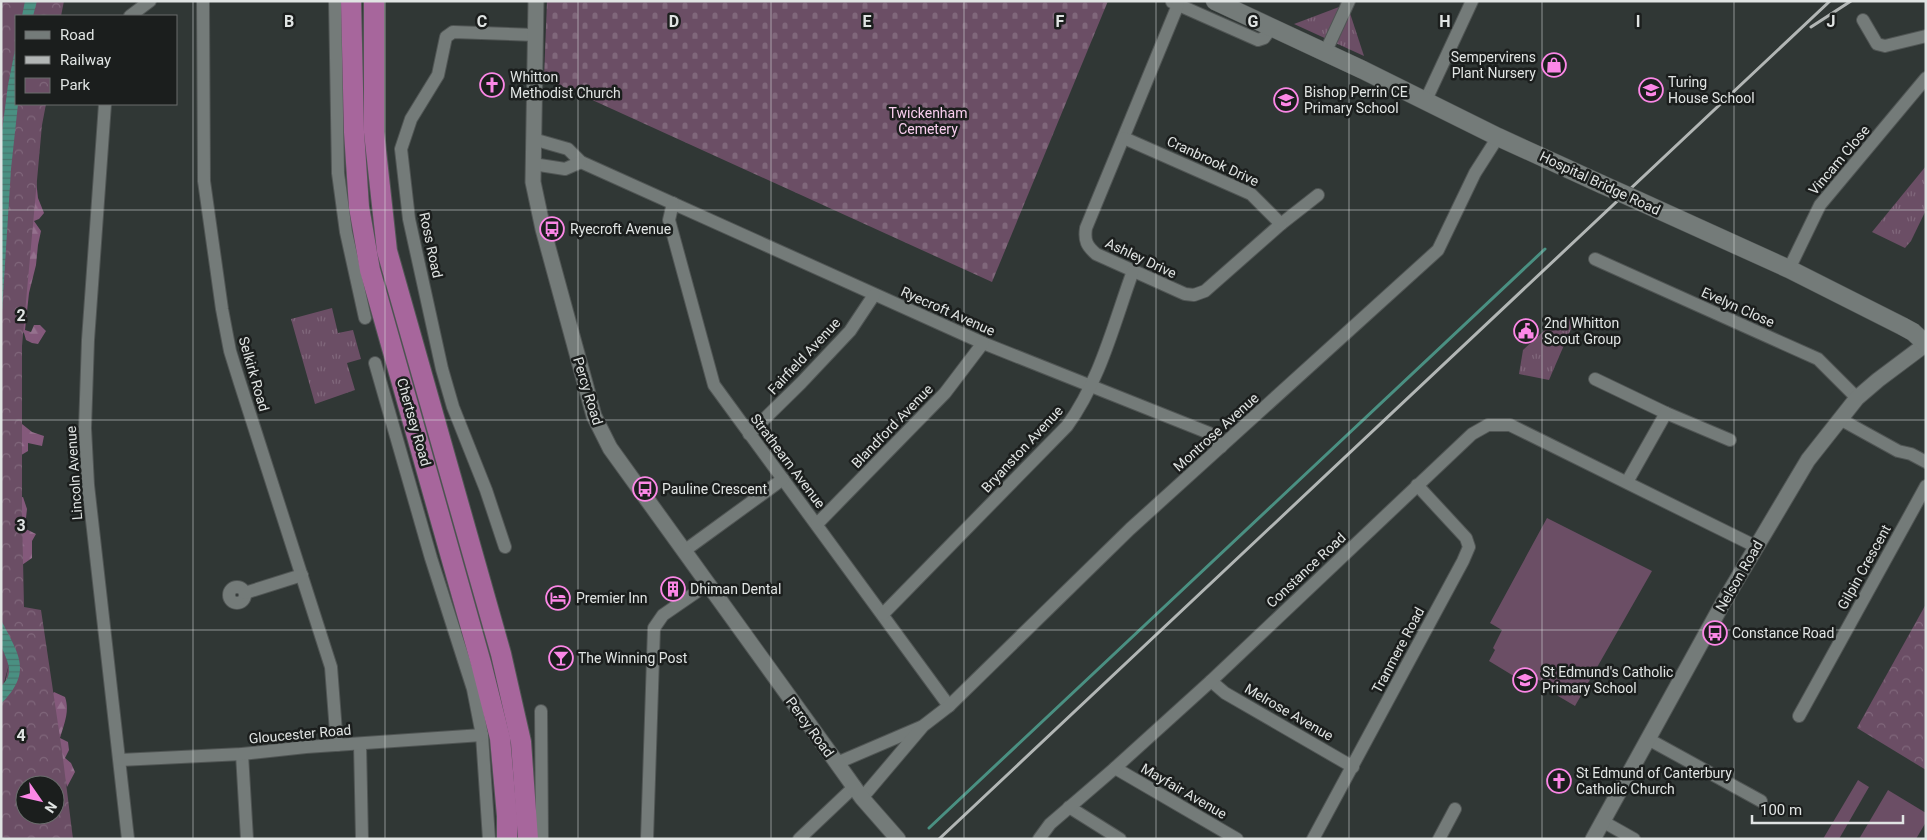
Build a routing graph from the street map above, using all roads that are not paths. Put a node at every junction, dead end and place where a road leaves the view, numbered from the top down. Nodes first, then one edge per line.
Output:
1 (150, 1) edge
2 (203, 1) edge
3 (335, 1) edge
4 (351, 1) edge
5 (374, 1) edge
6 (536, 1) edge
7 (1215, 1) edge
8 (1349, 1) edge
9 (1472, 1) edge
10 (1174, 3) edge
11 (131, 15) edge
12 (1864, 20) dead end
13 (1271, 28) junction
14 (535, 34) junction
15 (1926, 36) edge
16 (1325, 52) junction
17 (1926, 78) edge
18 (1425, 102) junction
19 (105, 105) edge
20 (1498, 137) junction
21 (533, 138) junction
22 (1124, 138) junction
23 (581, 162) junction
24 (533, 164) junction
25 (1318, 195) dead end
26 (673, 203) junction
27 (1281, 224) junction
28 (1595, 259) dead end
29 (1789, 269) junction
30 (1133, 271) junction
31 (874, 295) junction
32 (365, 318) dead end
33 (983, 343) junction
34 (1926, 344) edge
35 (375, 363) dead end
36 (1595, 378) dead end
37 (1091, 387) junction
38 (1857, 398) junction
39 (1666, 413) junction
40 (1840, 419) junction
41 (749, 434) junction
42 (1730, 440) dead end
43 (1221, 447) junction
44 (1926, 462) edge
45 (783, 479) junction
46 (1627, 482) junction
47 (1417, 485) junction
48 (1926, 486) edge
49 (817, 524) junction
50 (1756, 546) junction
51 (505, 547) dead end
52 (684, 551) junction
53 (302, 575) junction
54 (708, 584) junction
55 (245, 593) dead end
56 (883, 614) junction
57 (1211, 681) junction
58 (950, 706) junction
59 (541, 711) dead end
60 (1799, 716) dead end
61 (923, 726) junction
62 (482, 735) junction
63 (1648, 739) junction
64 (360, 744) junction
65 (337, 745) junction
66 (242, 754) junction
67 (120, 760) junction
68 (837, 763) junction
69 (1353, 766) junction
70 (1115, 768) junction
71 (859, 792) junction
72 (1761, 802) dead end
73 (1069, 807) junction
74 (1455, 809) dead end
75 (1602, 821) junction
76 (128, 839) edge
77 (247, 839) edge
78 (362, 839) edge
79 (489, 839) edge
80 (508, 839) edge
81 (528, 839) edge
82 (542, 839) edge
83 (647, 839) edge
84 (799, 839) edge
85 (898, 839) edge
86 (1039, 839) edge
87 (1120, 839) edge
88 (1237, 839) edge
89 (1313, 839) edge
90 (1440, 839) edge
91 (1593, 839) edge
92 (1634, 839) edge

1 - 11 street
2 - 53 street, Selkirk Road
3 - 32 street
4 - 80 highway, Chertsey Road
5 - 81 highway, Chertsey Road
6 - 14 street, Percy Road
7 - 13 main road, Hospital Bridge Road
8 - 16 street
9 - 18 street
10 - 13 street
10 - 22 street, Ashley Drive
12 - 15 street
13 - 16 main road, Hospital Bridge Road
14 - 21 street, Percy Road
14 - 51 street, Ross Road
16 - 18 main road, Hospital Bridge Road
17 - 29 street, Vincam Close
18 - 20 main road, Hospital Bridge Road
19 - 67 street, Lincoln Avenue
20 - 29 main road, Hospital Bridge Road, bridge
20 - 43 street, Montrose Avenue
21 - 23 street, Ryecroft Avenue
21 - 24 street, Percy Road
22 - 27 street, Cranbrook Drive
22 - 30 street, Ashley Drive
23 - 24 street
23 - 26 street, Ryecroft Avenue
24 - 52 street, Percy Road
25 - 27 street, Ashley Drive
26 - 31 street, Ryecroft Avenue
26 - 41 street, Strathearn Avenue
27 - 30 street, Ashley Drive
28 - 38 street, Evelyn Close
29 - 34 main road, Hospital Bridge Road
30 - 37 street, Bryanston Avenue
31 - 33 street, Ryecroft Avenue
31 - 41 street, Fairfield Avenue
33 - 37 street, Ryecroft Avenue
33 - 49 street, Blandford Avenue
34 - 38 street, Nelson Road
35 - 62 street, Chertsey Road
36 - 39 street
37 - 43 street, Ryecroft Avenue
37 - 56 street, Bryanston Avenue
38 - 40 street, Nelson Road
39 - 42 street
39 - 46 street
40 - 44 street
40 - 50 street, Nelson Road
41 - 45 street, Strathearn Avenue
43 - 58 street, Montrose Avenue
45 - 49 street, Strathearn Avenue
45 - 52 street
46 - 47 street, Constance Road
46 - 50 street, Constance Road
47 - 57 street, Constance Road
47 - 69 street, Tranmere Road
48 - 60 street, Gilpin Crescent
49 - 56 street, Strathearn Avenue
50 - 63 street, Nelson Road
52 - 54 street, Percy Road
53 - 55 street
53 - 65 street, Selkirk Road
54 - 68 street, Percy Road
54 - 83 street
56 - 58 street, Strathearn Avenue
57 - 69 street, Melrose Avenue
57 - 70 street, Constance Road
58 - 61 street, Montrose Avenue
59 - 82 street
61 - 68 street, Montrose Avenue
61 - 71 street, Montrose Avenue
62 - 64 street, Gloucester Road
62 - 79 street, Chertsey Road
63 - 72 street
63 - 75 street, Nelson Road
64 - 65 street, Gloucester Road
64 - 78 street
65 - 66 street, Gloucester Road
66 - 67 street, Gloucester Road
66 - 77 street
67 - 76 street, Lincoln Avenue
68 - 71 street, Percy Road
69 - 89 street, Tranmere Road
70 - 73 street, Constance Road
70 - 88 street, Mayfair Avenue
71 - 84 street, Montrose Avenue
71 - 85 street, Percy Road
73 - 86 street, Constance Road
73 - 87 street
74 - 90 street
75 - 91 street, Nelson Road
75 - 92 street

